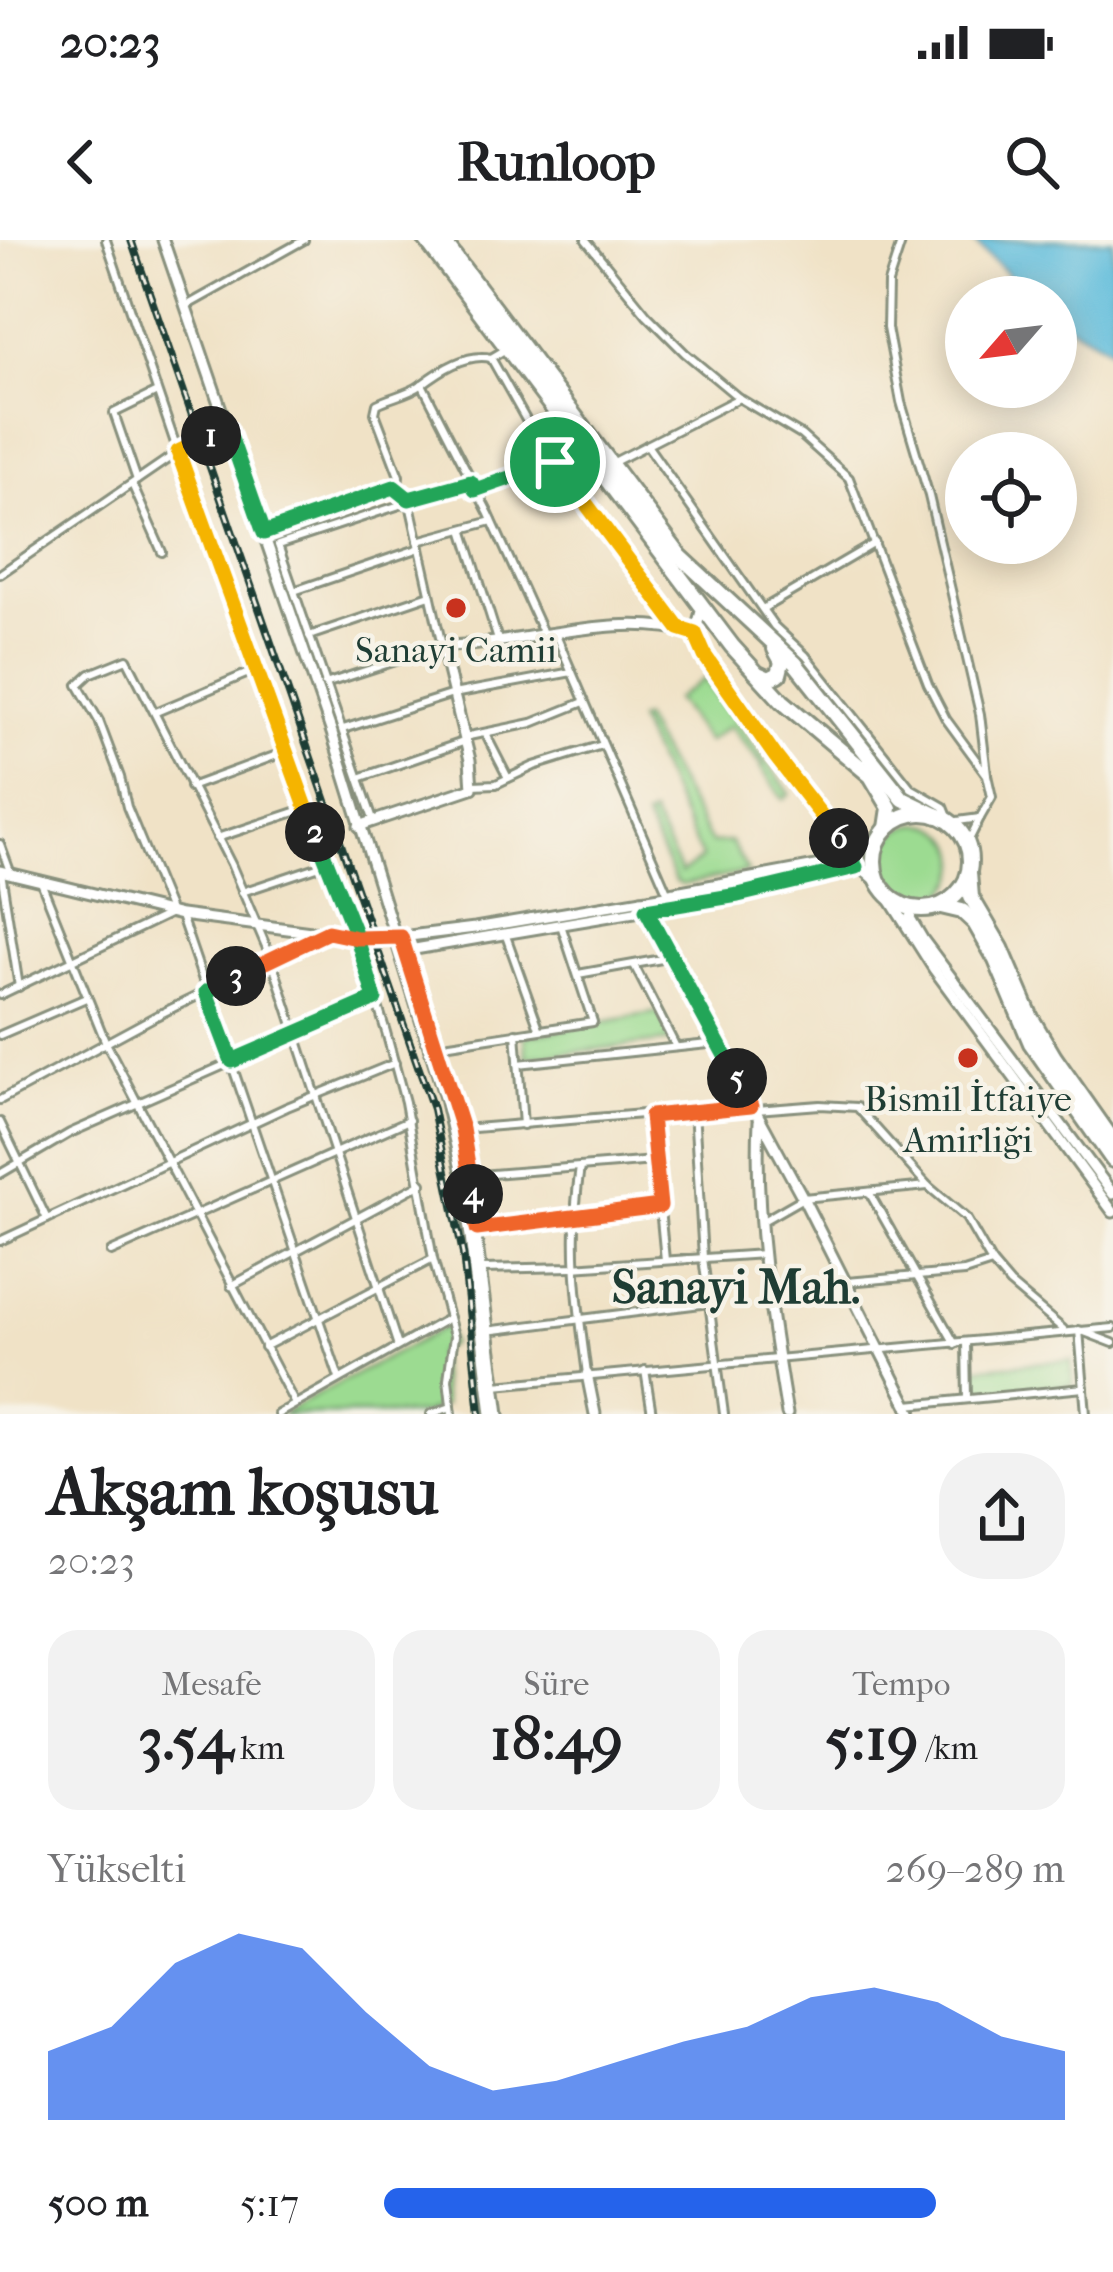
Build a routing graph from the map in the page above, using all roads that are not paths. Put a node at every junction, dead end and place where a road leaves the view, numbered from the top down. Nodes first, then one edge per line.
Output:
1 (106, 240) edge
2 (163, 240) edge
3 (304, 240) edge
4 (426, 240) edge
5 (442, 240) edge
6 (586, 240) edge
7 (902, 240) edge
8 (186, 306) junction
9 (508, 348) junction
10 (491, 358) junction
11 (422, 384) junction
12 (158, 392) junction
13 (739, 398) junction
14 (228, 430) junction
15 (646, 445) junction
16 (178, 452) junction
17 (555, 462) junction
18 (610, 464) junction
19 (134, 482) junction
20 (473, 486) junction
21 (398, 488) junction
22 (409, 500) junction
23 (492, 521) junction
24 (463, 529) junction
25 (264, 533) junction
26 (875, 543) junction
27 (419, 545) junction
28 (162, 552) dead end
29 (0, 574) edge
30 (293, 591) junction
31 (430, 595) junction
32 (702, 608) junction
33 (764, 608) junction
34 (679, 628) junction
35 (549, 632) junction
36 (695, 633) junction
37 (309, 636) junction
38 (767, 639) junction
39 (498, 640) junction
40 (442, 646) junction
41 (751, 668) junction
42 (258, 669) junction
43 (572, 671) junction
44 (321, 685) junction
45 (453, 694) junction
46 (584, 702) junction
47 (156, 712) junction
48 (342, 730) junction
49 (485, 733) junction
50 (465, 739) junction
51 (602, 745) junction
52 (288, 751) junction
53 (987, 775) junction
54 (359, 778) junction
55 (508, 778) junction
56 (473, 785) junction
57 (190, 787) junction
58 (307, 808) junction
59 (980, 818) junction
60 (944, 819) junction
61 (374, 822) junction
62 (359, 826) junction
63 (882, 834) junction
64 (217, 838) junction
65 (0, 844) edge
66 (967, 844) junction
67 (851, 855) junction
68 (326, 864) junction
69 (856, 867) junction
70 (4, 872) edge
71 (969, 873) junction
72 (41, 882) junction
73 (883, 889) junction
74 (242, 892) junction
75 (671, 899) junction
76 (643, 905) junction
77 (941, 906) junction
78 (912, 909) junction
79 (176, 914) junction
80 (560, 922) junction
81 (256, 923) junction
82 (504, 928) junction
83 (328, 932) junction
84 (397, 936) junction
85 (357, 938) junction
86 (402, 951) junction
87 (673, 957) junction
88 (271, 958) junction
89 (72, 964) junction
90 (634, 964) junction
91 (578, 974) junction
92 (20, 987) junction
93 (206, 992) junction
94 (0, 995) edge
95 (86, 998) junction
96 (375, 999) junction
97 (539, 1030) junction
98 (297, 1032) junction
99 (516, 1033) junction
100 (0, 1035) edge
101 (106, 1043) junction
102 (719, 1043) junction
103 (437, 1046) junction
104 (676, 1047) junction
105 (232, 1061) junction
106 (394, 1063) junction
107 (518, 1064) junction
108 (317, 1096) junction
109 (0, 1100) edge
110 (136, 1102) junction
111 (694, 1110) junction
112 (754, 1112) junction
113 (651, 1116) junction
114 (409, 1120) junction
115 (0, 1122) edge
116 (250, 1125) junction
117 (524, 1125) junction
118 (462, 1129) junction
119 (1113, 1141) edge
120 (337, 1154) junction
121 (1113, 1160) edge
122 (654, 1161) junction
123 (20, 1162) junction
124 (168, 1163) junction
125 (580, 1167) junction
126 (0, 1174) edge
127 (467, 1176) junction
128 (271, 1183) junction
129 (422, 1183) junction
130 (928, 1186) junction
131 (869, 1192) junction
132 (1113, 1194) edge
133 (802, 1198) junction
134 (660, 1206) junction
135 (1113, 1212) edge
136 (573, 1215) junction
137 (196, 1217) junction
138 (355, 1218) junction
139 (47, 1219) junction
140 (761, 1222) junction
141 (477, 1229) junction
142 (0, 1241) edge
143 (296, 1250) junction
144 (111, 1252) dead end
145 (764, 1254) junction
146 (703, 1258) junction
147 (433, 1259) junction
148 (665, 1260) junction
149 (992, 1263) junction
150 (483, 1268) junction
151 (572, 1268) junction
152 (917, 1275) junction
153 (842, 1282) junction
154 (232, 1286) junction
155 (377, 1289) junction
156 (709, 1303) junction
157 (319, 1316) junction
158 (449, 1318) junction
159 (579, 1318) junction
160 (1113, 1328) edge
161 (1079, 1330) junction
162 (486, 1331) junction
163 (1066, 1331) junction
164 (966, 1342) junction
165 (1113, 1342) edge
166 (955, 1344) junction
167 (398, 1346) junction
168 (264, 1347) junction
169 (879, 1352) junction
170 (778, 1359) junction
171 (716, 1364) junction
172 (645, 1369) junction
173 (587, 1374) junction
174 (339, 1378) junction
175 (492, 1385) junction
176 (1084, 1388) junction
177 (967, 1399) junction
178 (295, 1403) junction
179 (909, 1409) edge
180 (452, 1410) edge
181 (278, 1414) edge
182 (431, 1414) edge
183 (495, 1414) edge
184 (595, 1414) edge
185 (652, 1414) edge
186 (724, 1414) edge
187 (787, 1414) edge
188 (1086, 1414) edge

1 - 12 street
2 - 8 street
3 - 8 street
4 - 9 highway
5 - 18 highway
6 - 13 street
7 - 53 street
8 - 14 street
9 - 10 street
9 - 32 highway
10 - 11 street
10 - 17 street
11 - 20 street
11 - 21 street
12 - 16 street
12 - 19 street
13 - 15 street
13 - 26 street
14 - 16 street
14 - 25 street
15 - 18 street
15 - 33 street
16 - 19 street
16 - 42 street
17 - 20 street
17 - 34 street
18 - 38 highway
19 - 28 street
19 - 29 street
20 - 22 street
20 - 23 street
21 - 22 street
21 - 25 street
22 - 27 street
22 - 30 street
23 - 24 street
23 - 35 street
24 - 27 street
24 - 39 street
25 - 44 street
26 - 33 street
26 - 53 street
27 - 30 street
27 - 31 street
30 - 37 street
31 - 37 street
31 - 40 street
32 - 36 street
32 - 41 highway
33 - 60 street
34 - 35 street
34 - 36 street
35 - 39 street
35 - 43 street
36 - 67 street
37 - 44 street
38 - 41 highway
38 - 60 highway
39 - 40 street
40 - 44 street
40 - 45 street
41 - 63 highway
42 - 47 street
42 - 52 street
43 - 45 street
43 - 46 street
44 - 48 street
44 - 62 street
45 - 48 street
45 - 50 street
46 - 49 street
46 - 51 street
47 - 57 street
47 - 79 street
48 - 54 street
49 - 50 street
49 - 55 street
50 - 54 street
50 - 56 street
51 - 55 street
51 - 75 street
52 - 57 street
52 - 58 street
53 - 59 street
54 - 61 street
55 - 56 street
56 - 61 street
57 - 64 street
58 - 64 street
58 - 68 street
59 - 60 street
59 - 66 street
60 - 63 highway
60 - 66 highway
61 - 62 street
62 - 84 street
63 - 67 street
63 - 73 highway
64 - 74 street
65 - 70 street
66 - 71 highway
67 - 69 street
67 - 75 street
68 - 74 street
68 - 85 street
69 - 73 street
69 - 75 street
70 - 72 street
70 - 92 street
71 - 77 highway
71 - 119 highway
72 - 79 street
72 - 89 street
73 - 78 highway
73 - 135 street
74 - 81 street
75 - 76 street
76 - 80 street
76 - 82 street
76 - 87 street
77 - 78 highway
77 - 121 highway
78 - 132 street
79 - 81 street
79 - 89 street
79 - 93 street
80 - 82 street
80 - 91 street
81 - 83 street
81 - 88 street
82 - 84 street
82 - 86 street
82 - 97 street
83 - 85 street
83 - 88 street
84 - 85 street
84 - 86 street
85 - 96 street
86 - 103 street
86 - 127 street
87 - 90 street
87 - 102 street
88 - 93 street
88 - 98 street
89 - 92 street
89 - 95 street
90 - 91 street
90 - 104 street
91 - 97 street
92 - 94 street
93 - 101 street
93 - 105 street
95 - 100 street
95 - 101 street
96 - 98 street
96 - 106 street
97 - 99 street
98 - 105 street
98 - 108 street
99 - 103 street
99 - 107 street
101 - 109 street
101 - 110 street
102 - 104 street
102 - 112 street
103 - 118 street
104 - 107 street
105 - 110 street
105 - 116 street
106 - 108 street
106 - 114 street
107 - 117 street
108 - 116 street
108 - 120 street
110 - 123 street
110 - 124 street
111 - 112 street
111 - 113 street
111 - 146 street
112 - 130 street
112 - 133 street
112 - 140 street
113 - 117 street
113 - 122 street
114 - 120 street
114 - 129 street
115 - 123 street
116 - 124 street
116 - 128 street
117 - 118 street
118 - 127 street
120 - 128 street
120 - 138 street
122 - 125 street
122 - 134 street
123 - 126 street
123 - 139 street
124 - 137 street
124 - 139 street
125 - 127 street
125 - 136 street
127 - 141 street
127 - 162 street
128 - 137 street
128 - 143 street
129 - 138 street
129 - 147 street
130 - 131 street
130 - 149 street
131 - 133 street
131 - 152 street
133 - 140 street
133 - 153 street
134 - 136 street
134 - 148 street
136 - 141 street
136 - 151 street
137 - 144 street
137 - 154 street
138 - 143 street
138 - 155 street
139 - 142 street
140 - 145 street
141 - 150 street
143 - 154 street
143 - 157 street
145 - 146 street
145 - 170 street
146 - 148 street
146 - 156 street
147 - 155 street
147 - 158 street
148 - 151 street
149 - 152 street
149 - 163 street
150 - 151 street
150 - 162 street
151 - 159 street
152 - 153 street
152 - 166 street
153 - 169 street
154 - 168 street
155 - 157 street
155 - 167 street
156 - 159 street
156 - 171 street
157 - 168 street
157 - 174 street
158 - 167 street
158 - 180 street
159 - 162 street
159 - 173 street
160 - 161 street
161 - 163 street
161 - 165 street
161 - 176 street
162 - 175 street
163 - 164 street
164 - 166 street
164 - 177 street
166 - 169 street
167 - 174 street
168 - 178 street
169 - 170 street
169 - 179 street
170 - 171 street
170 - 187 street
171 - 172 street
171 - 186 street
172 - 173 street
172 - 185 street
173 - 175 street
173 - 184 street
174 - 178 street
175 - 183 street
176 - 177 street
176 - 188 street
177 - 179 street
178 - 181 street
180 - 182 street

